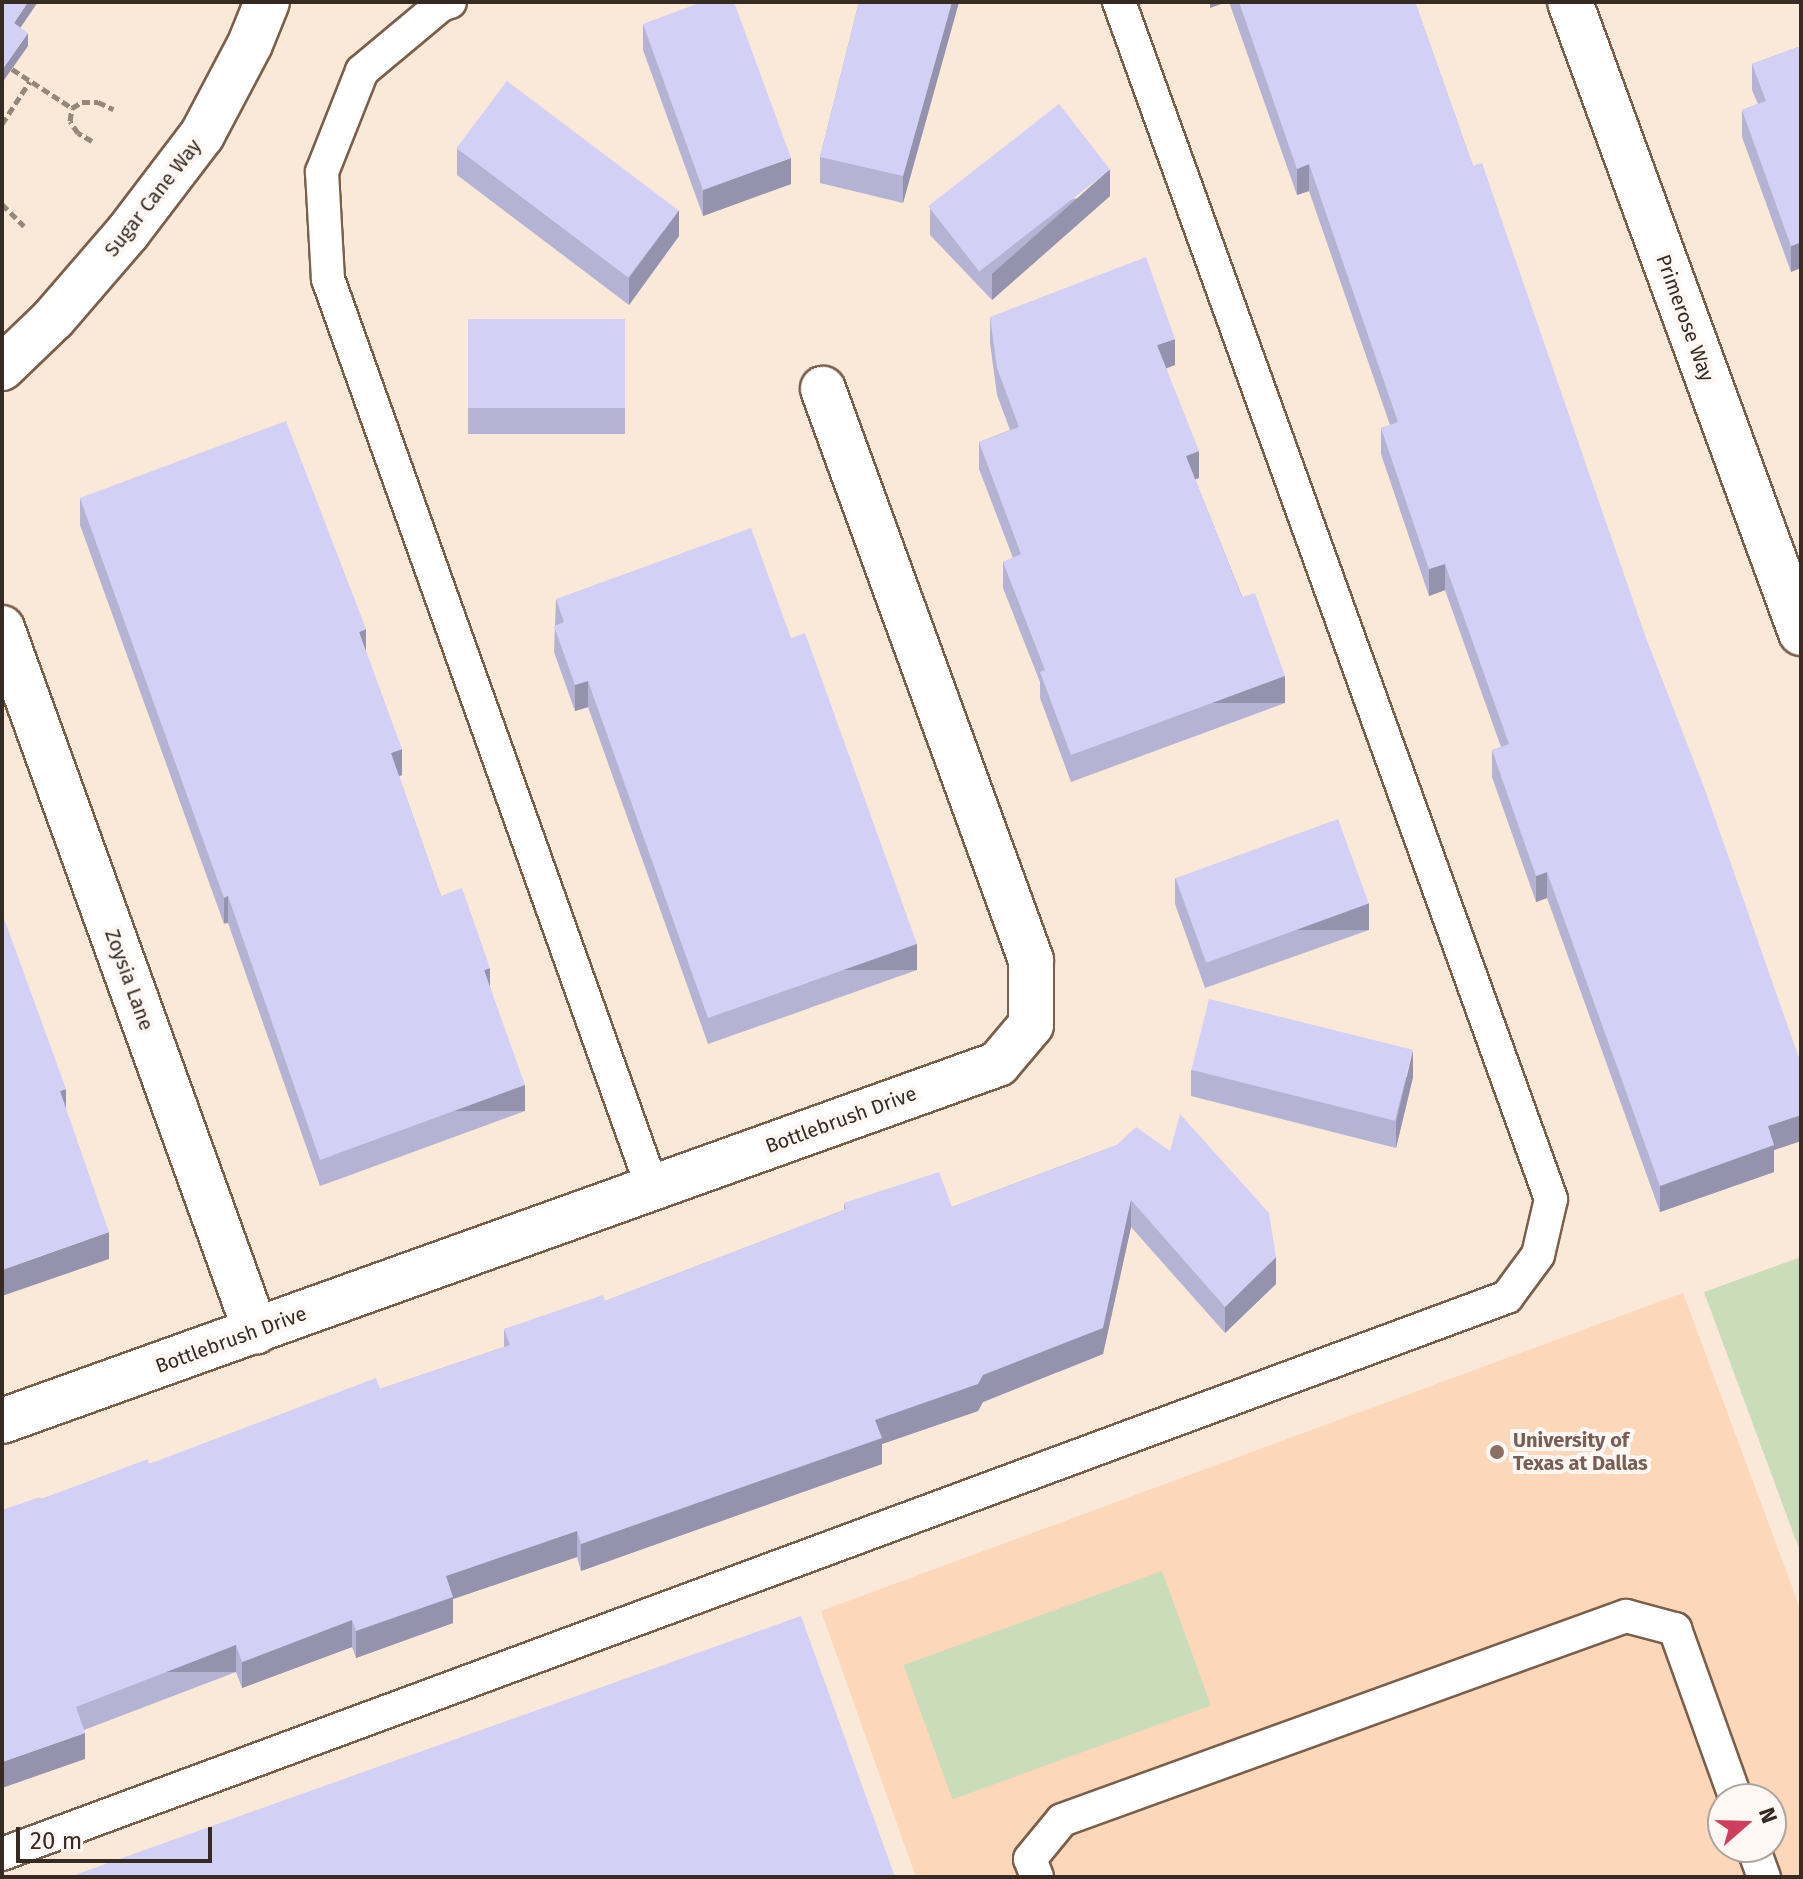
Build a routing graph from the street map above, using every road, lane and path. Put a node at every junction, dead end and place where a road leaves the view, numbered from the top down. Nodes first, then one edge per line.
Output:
1 (267, 2) edge
2 (450, 2) edge
3 (1119, 2) edge
4 (1570, 2) edge
5 (12, 69) edge
6 (30, 81) junction
7 (72, 108) junction
8 (113, 109) dead end
9 (2, 124) edge
10 (92, 141) dead end
11 (2, 204) edge
12 (24, 226) dead end
13 (2, 368) edge
14 (823, 389) dead end
15 (2, 628) edge
16 (1801, 633) edge
17 (652, 1187) junction
18 (256, 1332) junction
19 (2, 1421) edge
20 (1730, 1783) edge
21 (2, 1854) edge
22 (1037, 1877) edge

1 - 13 street, Sugar Cane Way
2 - 17 lane
3 - 21 lane
4 - 16 street, Primerose Way
5 - 6 path
6 - 7 path
6 - 9 path
7 - 8 path
7 - 10 path
11 - 12 path
14 - 17 street, Bottlebrush Drive
15 - 18 street, Zoysia Lane
17 - 18 street, Bottlebrush Drive
18 - 19 street, Bottlebrush Drive
20 - 22 lane

